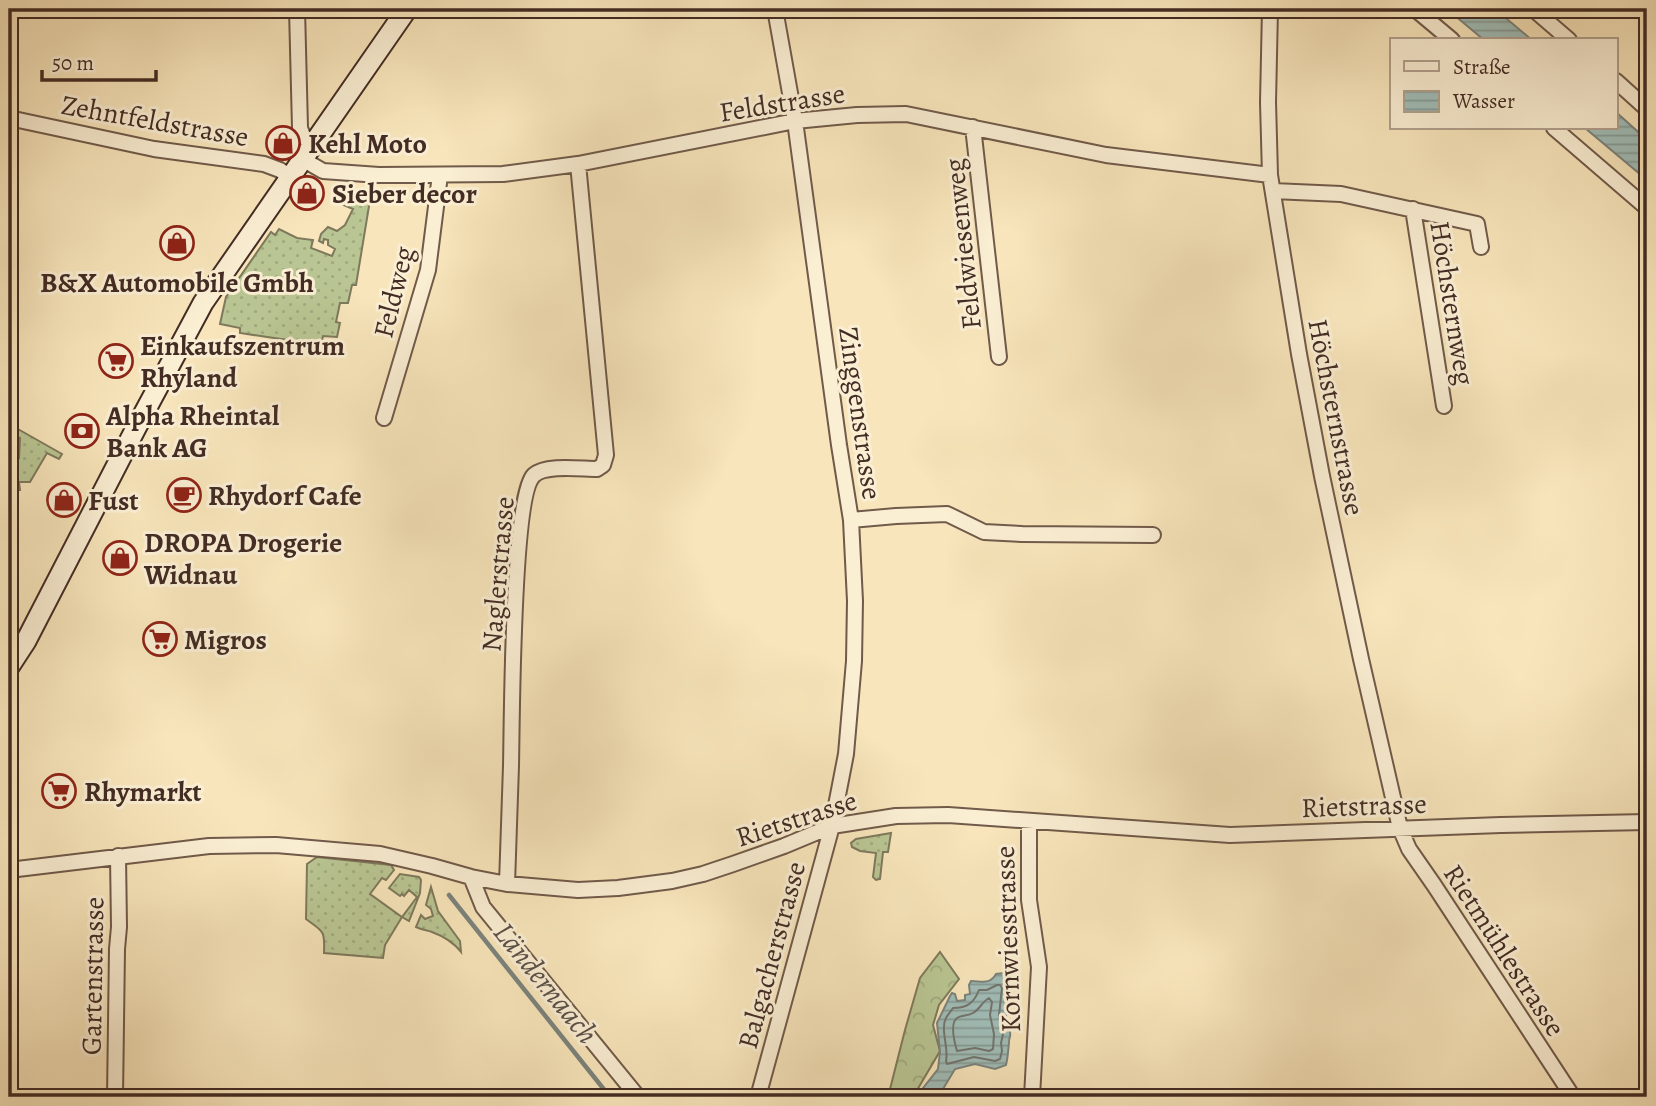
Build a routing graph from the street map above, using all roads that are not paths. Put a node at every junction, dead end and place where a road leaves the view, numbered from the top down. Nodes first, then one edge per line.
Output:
1 (297, 9) edge
2 (407, 9) edge
3 (775, 9) edge
4 (1270, 9) edge
5 (1415, 9) edge
6 (1533, 9) edge
7 (1450, 38) edge
8 (1567, 38) edge
9 (1618, 83) edge
10 (1647, 109) edge
11 (9, 118) edge
12 (795, 121) junction
13 (973, 127) junction
14 (1556, 130) edge
15 (307, 152) junction
16 (578, 164) junction
17 (440, 175) junction
18 (1270, 175) junction
19 (290, 177) junction
20 (1273, 191) junction
21 (1647, 208) edge
22 (1413, 209) junction
23 (1481, 247) dead end
24 (999, 357) dead end
25 (1444, 406) dead end
26 (384, 418) dead end
27 (851, 520) junction
28 (1153, 535) dead end
29 (9, 667) edge
30 (1029, 821) junction
31 (1647, 822) edge
32 (832, 826) junction
33 (1400, 828) junction
34 (118, 856) junction
35 (9, 870) edge
36 (471, 877) junction
37 (507, 884) junction
38 (115, 1097) edge
39 (638, 1097) edge
40 (758, 1097) edge
41 (1032, 1097) edge
42 (1573, 1097) edge

1 - 15 street
2 - 15 main road
3 - 12 street, Zinggenstrasse
4 - 18 street, Höchsternstrasse
5 - 7 street
6 - 8 street
9 - 10 street
11 - 19 street, Zehntfeldstrasse
12 - 13 street, Feldstrasse
12 - 16 street, Feldstrasse
12 - 27 street, Zinggenstrasse
13 - 18 street, Feldstrasse
13 - 24 street, Feldwiesenweg
14 - 21 street
15 - 17 street, Feldstrasse
15 - 19 main road
16 - 17 street, Feldstrasse
16 - 37 street, Naglerstrasse
17 - 26 street, Feldweg
18 - 20 street, Höchsternstrasse
19 - 29 main road
20 - 22 street, Höchsternweg
20 - 33 street, Höchsternstrasse
22 - 23 street, Höchsternweg
22 - 25 street, Höchsternweg
27 - 28 street
27 - 32 street, Zinggenstrasse
30 - 32 street, Rietstrasse
30 - 33 street, Rietstrasse
30 - 41 street, Kornwiesstrasse
31 - 33 street, Rietstrasse
32 - 37 street, Rietstrasse
32 - 40 street, Balgacherstrasse
33 - 42 street, Rietmühlestrasse
34 - 35 street, Rietstrasse
34 - 36 street, Rietstrasse
34 - 38 street, Gartenstrasse
36 - 37 street, Rietstrasse
36 - 39 street

